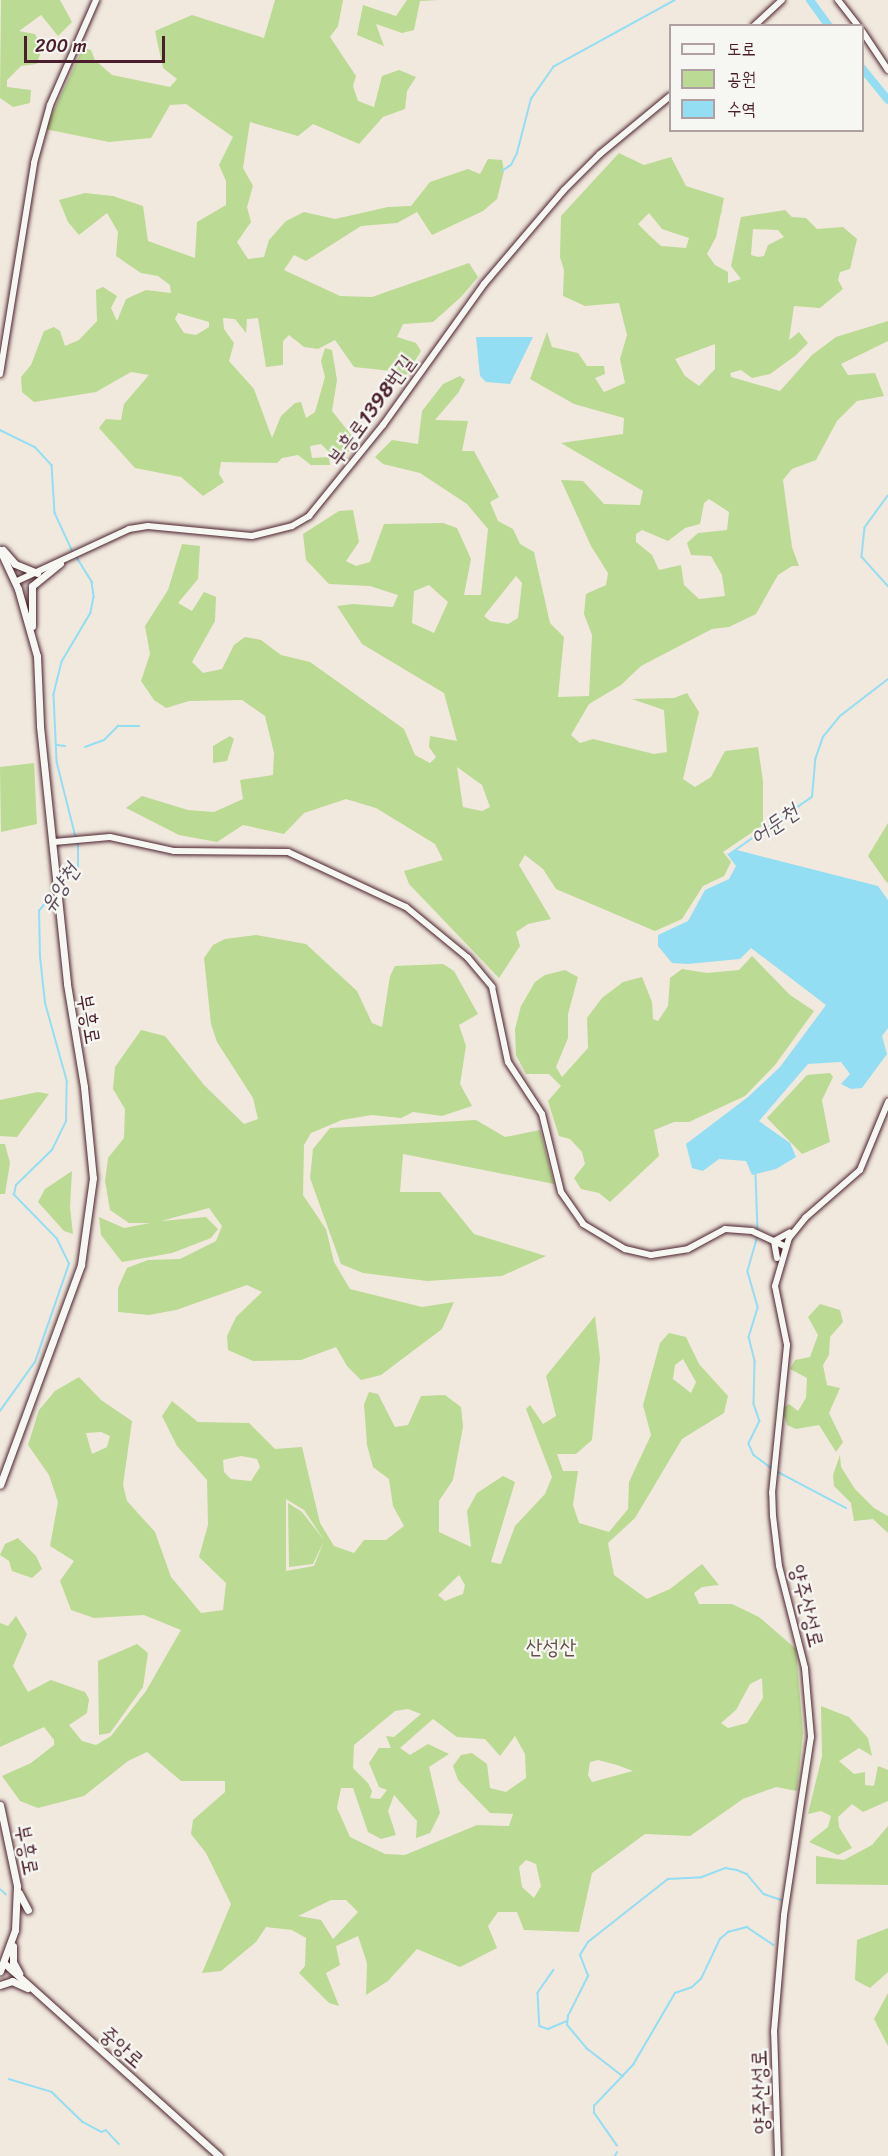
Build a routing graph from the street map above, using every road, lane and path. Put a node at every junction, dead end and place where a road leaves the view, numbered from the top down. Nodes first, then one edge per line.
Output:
1 (96, 0) edge
2 (782, 0) edge
3 (838, 0) edge
4 (756, 24) edge
5 (856, 24) edge
6 (864, 35) edge
7 (888, 70) edge
8 (669, 97) edge
9 (0, 374) edge
10 (0, 545) edge
11 (0, 550) edge
12 (60, 563) junction
13 (37, 573) junction
14 (15, 582) junction
15 (32, 631) junction
16 (54, 842) junction
17 (888, 1102) edge
18 (801, 1222) junction
19 (774, 1241) junction
20 (784, 1246) junction
21 (777, 1273) junction
22 (0, 1485) edge
23 (0, 1805) edge
24 (17, 1886) junction
25 (28, 1910) dead end
26 (13, 1937) junction
27 (4, 1963) junction
28 (0, 1971) edge
29 (0, 1985) edge
30 (30, 1986) junction
31 (48, 2003) junction
32 (778, 2155) edge
33 (219, 2156) edge

1 - 9 street
2 - 4 street
3 - 5 street
6 - 7 street
8 - 12 street, 부흥로1398번길
10 - 13 main road
11 - 14 main road, 부흥로
12 - 13 street, 부흥로1398번길
12 - 15 main road
13 - 14 street, 부흥로1398번길
14 - 15 main road, 부흥로
15 - 16 main road, 부흥로
16 - 19 street
16 - 22 main road, 부흥로
17 - 18 street, 양주산성로
18 - 19 street
18 - 20 street, 양주산성로
19 - 20 street
19 - 21 street
20 - 21 street, 양주산성로
21 - 32 street, 양주산성로
23 - 24 main road, 부흥로
24 - 25 main road
24 - 26 main road, 부흥로
26 - 27 main road, 부흥로
26 - 30 main road
27 - 28 main road, 부흥로
27 - 30 main road, 중앙로
29 - 31 main road
30 - 31 main road, 중앙로
31 - 33 main road, 중앙로

